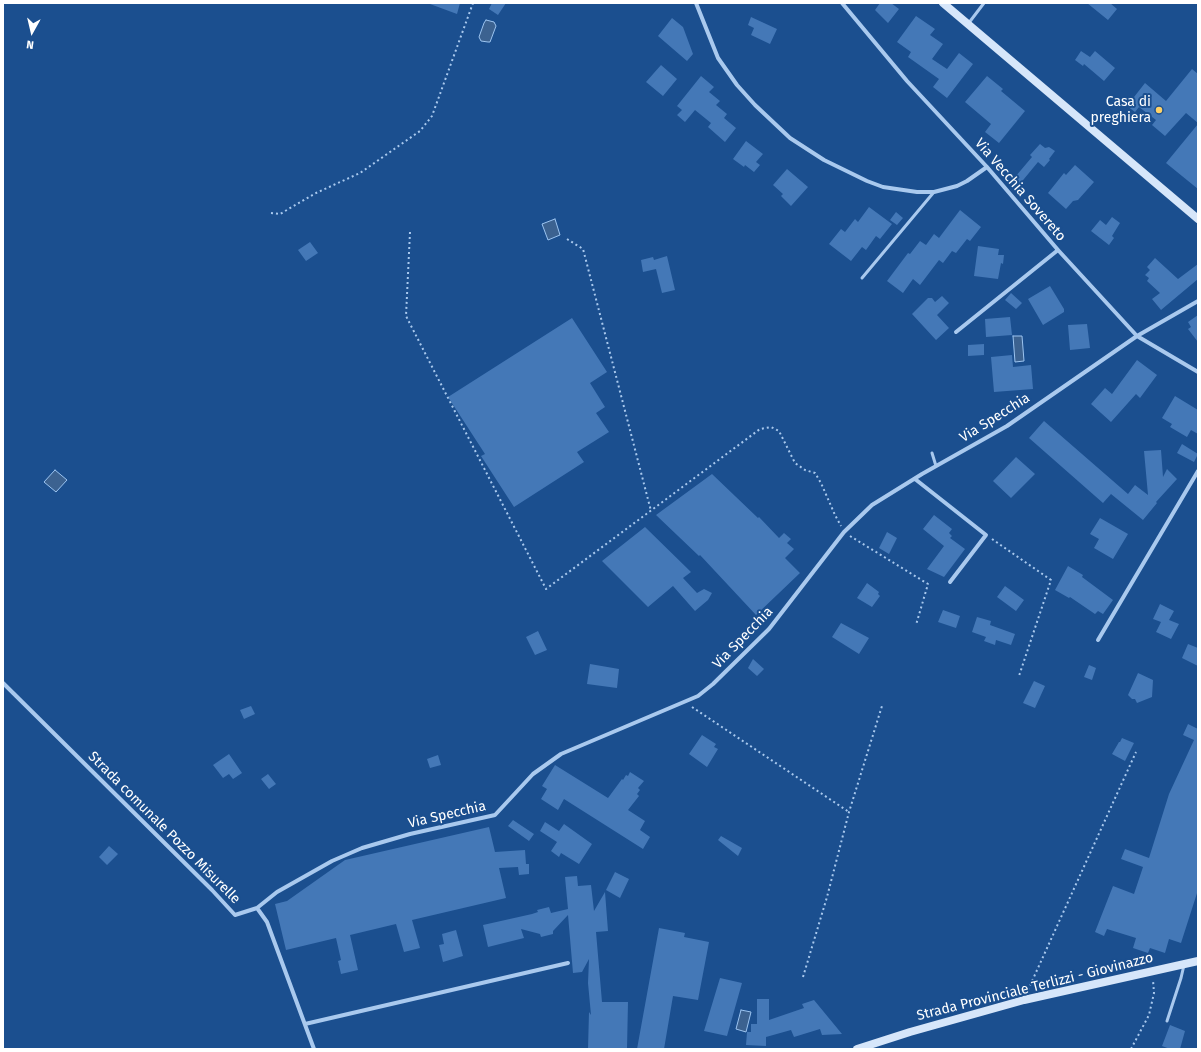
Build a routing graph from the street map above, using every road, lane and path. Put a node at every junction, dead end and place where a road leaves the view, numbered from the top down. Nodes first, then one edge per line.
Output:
1 (473, 3) edge
2 (696, 3) edge
3 (842, 3) edge
4 (943, 3) edge
5 (984, 3) edge
6 (968, 24) junction
7 (986, 167) junction
8 (934, 192) junction
9 (271, 213) dead end
10 (1198, 219) edge
11 (410, 232) dead end
12 (567, 239) dead end
13 (1058, 250) junction
14 (862, 278) dead end
15 (1198, 301) edge
16 (956, 332) dead end
17 (1138, 336) junction
18 (1198, 372) edge
19 (932, 453) dead end
20 (936, 466) junction
21 (1198, 471) edge
22 (915, 479) junction
23 (651, 511) junction
24 (844, 532) junction
25 (986, 535) junction
26 (950, 582) dead end
27 (916, 625) dead end
28 (1098, 640) dead end
29 (1019, 676) dead end
30 (3, 683) edge
31 (684, 702) junction
32 (882, 706) dead end
33 (1136, 752) dead end
34 (849, 812) junction
35 (257, 908) junction
36 (1198, 961) edge
37 (568, 963) dead end
38 (1184, 964) junction
39 (1153, 971) junction
40 (803, 977) dead end
41 (1031, 982) dead end
42 (1167, 1021) dead end
43 (305, 1024) junction
44 (314, 1049) edge
45 (857, 1049) edge
46 (1131, 1049) edge

1 - 9 path
2 - 8 street
3 - 7 street, Via Vecchia Sovereto
4 - 6 main road
5 - 6 lane
6 - 10 main road
7 - 8 street
7 - 13 street, Via Vecchia Sovereto
8 - 14 lane
11 - 23 path
12 - 23 path
13 - 16 street
13 - 17 street, Via Vecchia Sovereto
15 - 17 street, Via Specchia
17 - 18 street, Via Vecchia Sovereto
17 - 20 street, Via Specchia
19 - 20 lane
20 - 22 street, Via Specchia
21 - 28 street
22 - 24 street, Via Specchia
22 - 25 street
23 - 24 path
24 - 27 path
24 - 31 street, Via Specchia
25 - 26 street
25 - 29 path
30 - 35 street, Strada comunale Pozzo Misurelle
31 - 34 path
31 - 35 street, Via Specchia
32 - 34 path
33 - 41 path
34 - 40 path
35 - 43 street, Strada comunale Pozzo Misurelle
36 - 38 main road, Strada Provinciale Terlizzi - Giovinazzo
37 - 43 street
38 - 39 main road, Strada Provinciale Terlizzi - Giovinazzo
38 - 42 lane
39 - 45 main road, Strada Provinciale Terlizzi - Giovinazzo
39 - 46 path
43 - 44 street, Strada comunale Pozzo Misurelle

